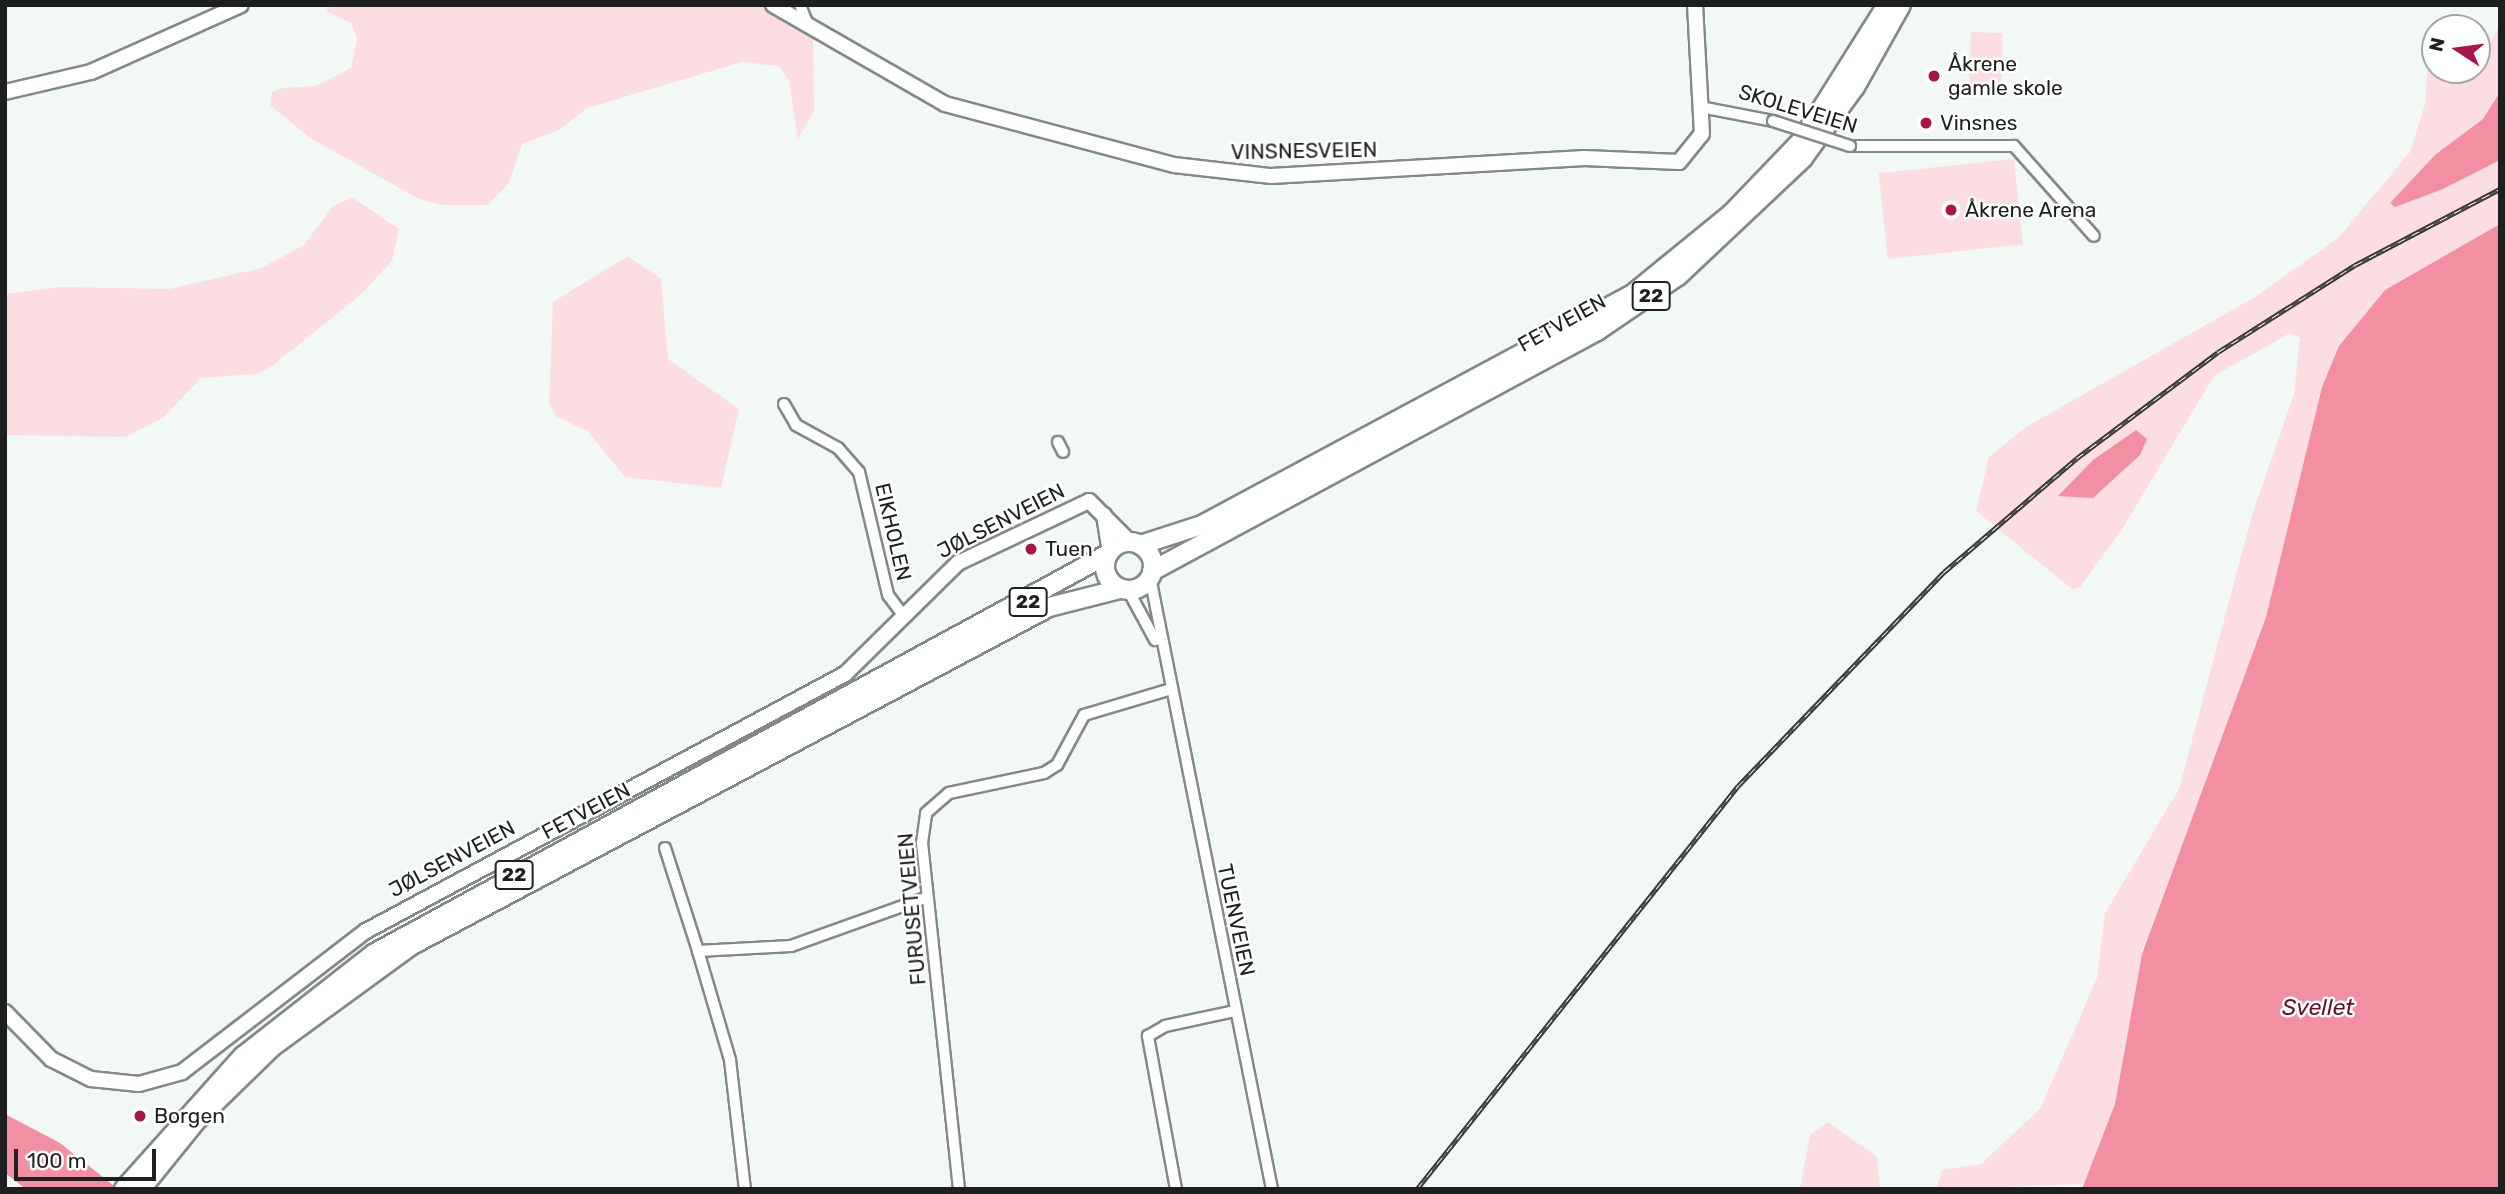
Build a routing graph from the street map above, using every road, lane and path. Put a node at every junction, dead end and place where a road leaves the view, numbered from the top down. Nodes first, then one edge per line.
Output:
1 (241, 5) edge
2 (773, 5) edge
3 (800, 5) edge
4 (1695, 5) edge
5 (1887, 5) edge
6 (1901, 5) edge
7 (809, 27) junction
8 (5, 92) edge
9 (1701, 107) junction
10 (2094, 236) dead end
11 (784, 404) dead end
12 (1102, 510) junction
13 (1135, 544) junction
14 (1109, 552) junction
15 (1151, 574) junction
16 (1124, 590) junction
17 (904, 615) junction
18 (1162, 659) junction
19 (1168, 690) junction
20 (665, 848) dead end
21 (928, 897) junction
22 (698, 951) junction
23 (1235, 1011) junction
24 (5, 1012) edge
25 (136, 1184) edge
26 (745, 1189) edge
27 (958, 1189) edge
28 (1176, 1189) edge
29 (1272, 1189) edge

1 - 8 main road
2 - 7 main road, VINSNESVEIEN
3 - 7 street
4 - 9 main road, VINSNESVEIEN
5 - 13 highway, FETVEIEN / 22
6 - 15 highway, FETVEIEN / 22
7 - 9 main road, VINSNESVEIEN
9 - 10 street, SKOLEVEIEN, bridge
11 - 17 street, EIKHOLEN
12 - 13 main road
12 - 14 main road
12 - 17 main road, JØLSENVEIEN
13 - 14 highway, 22
13 - 15 highway
14 - 16 highway
14 - 25 highway, FETVEIEN / 22
15 - 16 highway, 22
15 - 18 street, TUENVEIEN
16 - 18 street, TUENVEIEN
16 - 25 highway, FETVEIEN / 22
17 - 24 main road, JØLSENVEIEN
18 - 19 street, TUENVEIEN
19 - 21 street, FURUSETVEIEN
19 - 23 street, TUENVEIEN
20 - 22 street
21 - 22 street
21 - 27 street, FURUSETVEIEN
22 - 26 street
23 - 28 street
23 - 29 street, TUENVEIEN

